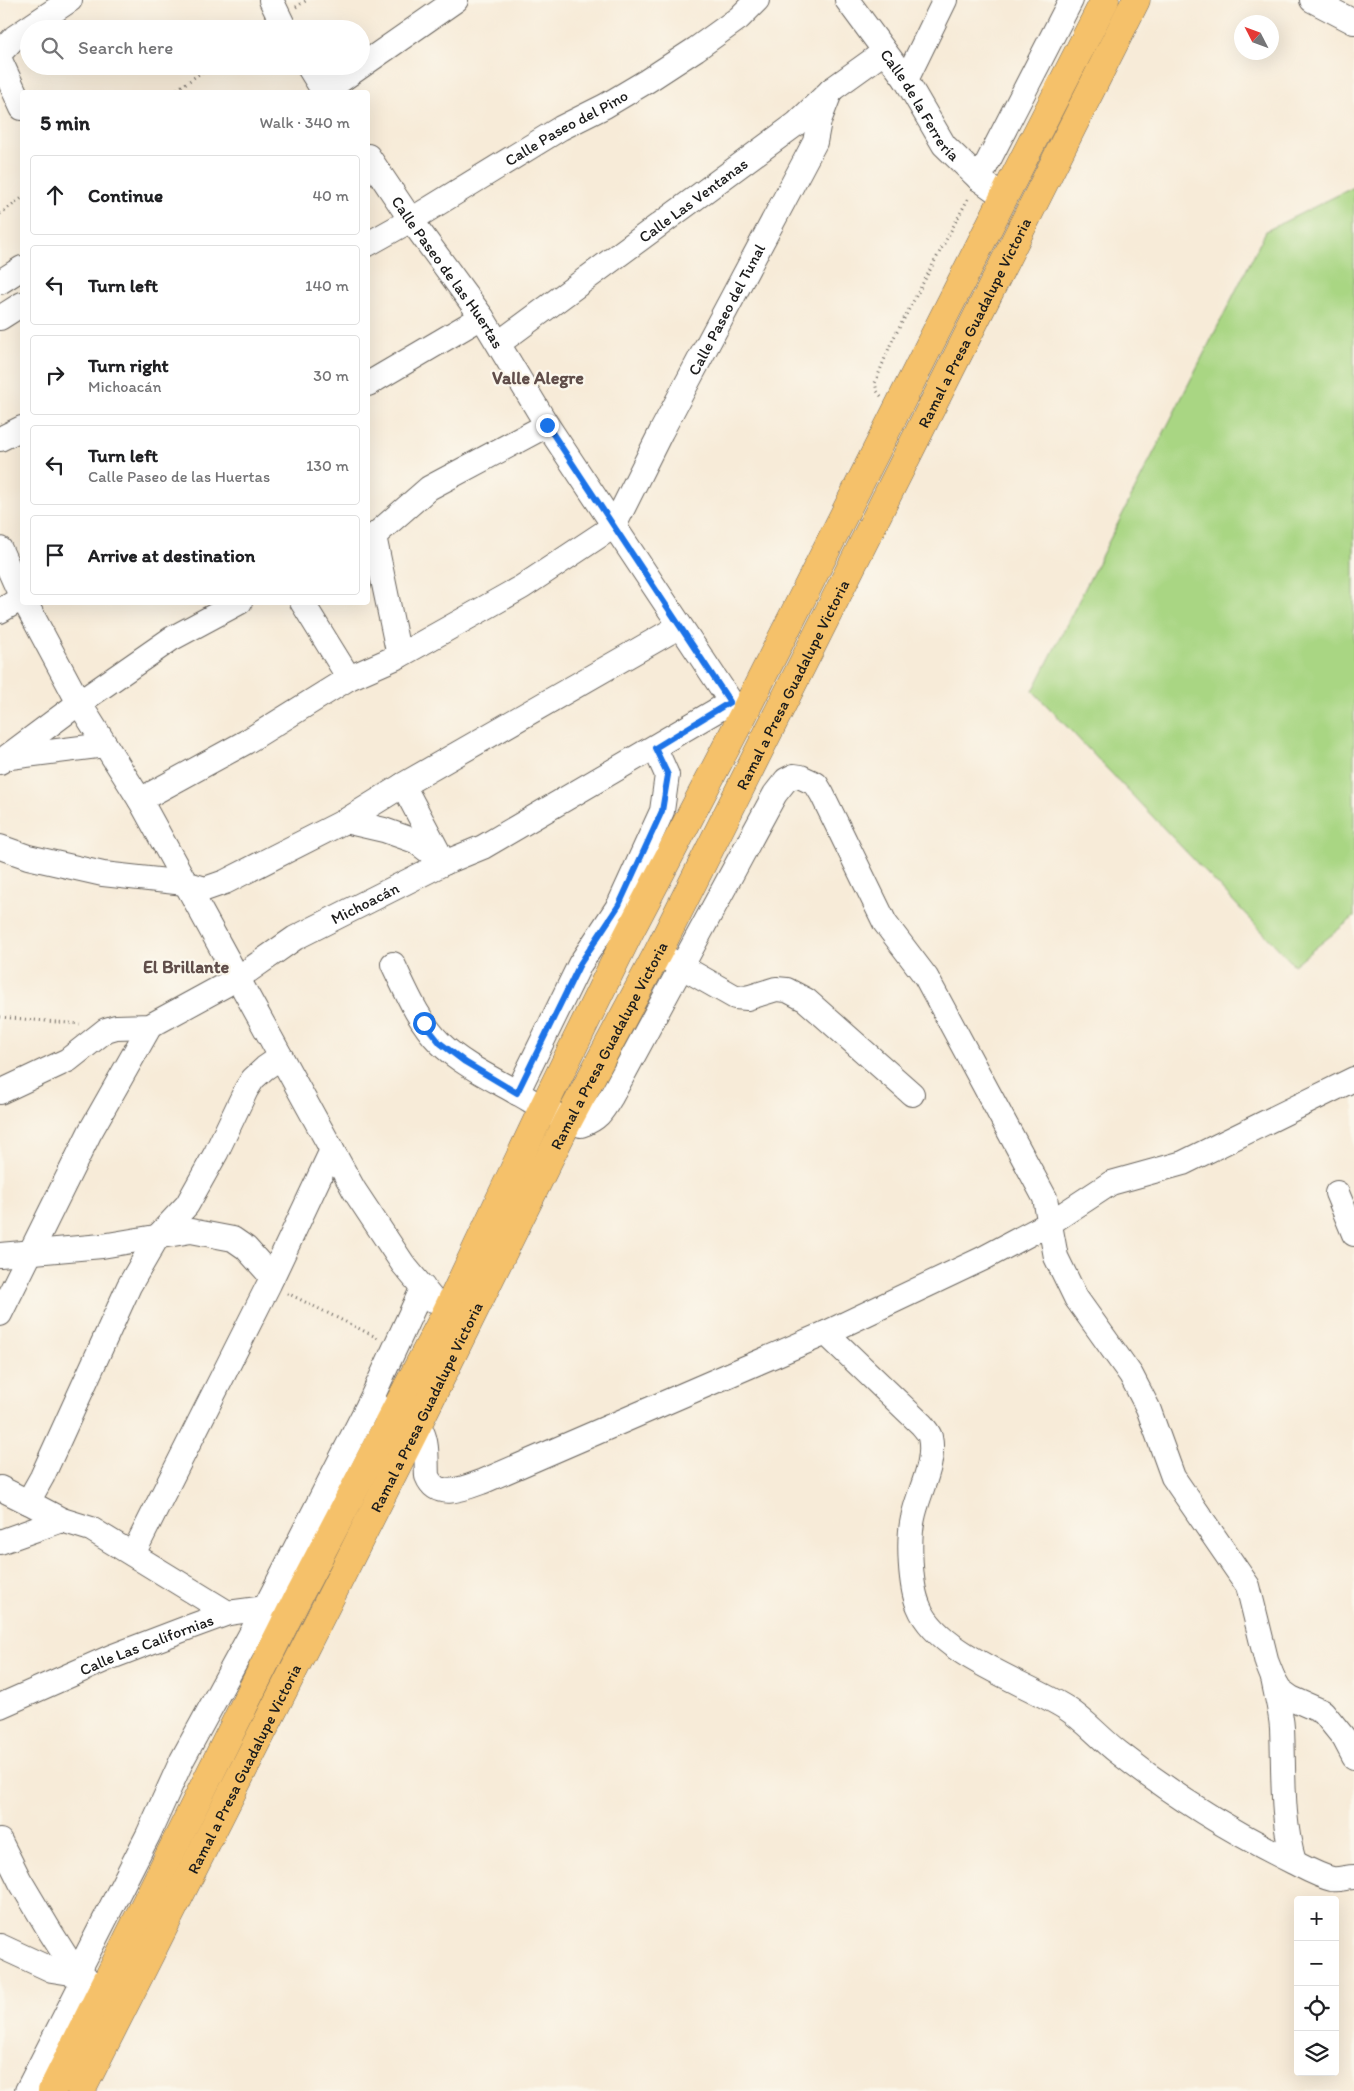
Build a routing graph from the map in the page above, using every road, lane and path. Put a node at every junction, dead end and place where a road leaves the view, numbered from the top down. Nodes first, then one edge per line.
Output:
1 (70, 0) edge
2 (271, 0) edge
3 (456, 0) edge
4 (757, 0) edge
5 (847, 0) edge
6 (945, 0) edge
7 (1071, 0) edge
8 (1106, 0) edge
9 (1136, 0) edge
10 (1312, 0) edge
11 (40, 20) edge
12 (281, 20) edge
13 (1354, 22) edge
14 (20, 34) edge
15 (884, 52) junction
16 (0, 53) edge
17 (0, 60) edge
18 (370, 60) edge
19 (198, 75) edge
20 (314, 75) edge
21 (348, 75) edge
22 (906, 80) junction
23 (176, 90) edge
24 (323, 90) edge
25 (327, 90) edge
26 (831, 90) junction
27 (20, 104) edge
28 (370, 159) edge
29 (979, 179) junction
30 (1004, 196) junction
31 (20, 199) edge
32 (0, 214) edge
33 (411, 220) junction
34 (370, 243) edge
35 (20, 269) edge
36 (0, 282) edge
37 (20, 305) edge
38 (482, 316) junction
39 (0, 318) edge
40 (499, 343) junction
41 (370, 383) edge
42 (899, 406) junction
43 (547, 425) junction
44 (20, 429) edge
45 (0, 439) edge
46 (614, 526) junction
47 (371, 537) edge
48 (0, 549) edge
49 (20, 588) edge
50 (27, 605) edge
51 (234, 605) edge
52 (304, 605) edge
53 (0, 611) edge
54 (680, 626) junction
55 (399, 656) junction
56 (350, 678) junction
57 (79, 703) junction
58 (737, 709) junction
59 (105, 745) junction
60 (655, 748) junction
61 (4, 760) edge
62 (403, 785) junction
63 (140, 800) junction
64 (345, 821) junction
65 (0, 847) edge
66 (444, 862) junction
67 (185, 883) junction
68 (658, 952) junction
69 (393, 964) dead end
70 (682, 967) junction
71 (238, 978) junction
72 (0, 1017) edge
73 (150, 1026) junction
74 (116, 1027) junction
75 (281, 1057) junction
76 (1354, 1079) edge
77 (0, 1092) edge
78 (517, 1093) junction
79 (912, 1094) dead end
80 (543, 1108) junction
81 (568, 1121) junction
82 (332, 1150) junction
83 (1337, 1193) dead end
84 (1050, 1223) junction
85 (1354, 1234) edge
86 (158, 1236) junction
87 (31, 1252) junction
88 (0, 1255) edge
89 (270, 1280) junction
90 (422, 1287) junction
91 (0, 1314) edge
92 (445, 1315) junction
93 (826, 1333) junction
94 (396, 1347) junction
95 (381, 1409) junction
96 (417, 1426) junction
97 (0, 1488) edge
98 (28, 1502) junction
99 (62, 1520) junction
100 (0, 1542) edge
101 (133, 1554) junction
102 (297, 1599) junction
103 (265, 1608) junction
104 (228, 1614) junction
105 (1273, 1678) junction
106 (0, 1706) edge
107 (1354, 1757) edge
108 (0, 1840) edge
109 (1294, 1862) junction
110 (1354, 1877) edge
111 (0, 1946) edge
112 (89, 1979) junction
113 (27, 2091) edge
114 (52, 2091) edge
115 (81, 2091) edge

1 - 11 street
2 - 12 street
3 - 18 street
4 - 33 street, Calle Paseo del Pino
5 - 15 street, Calle de la Ferrería
6 - 22 street
7 - 29 street
8 - 30 main road, Ramal a Presa Guadalupe Victoria
9 - 68 main road, Ramal a Presa Guadalupe Victoria
10 - 13 street
14 - 16 street
15 - 22 street, Calle de la Ferrería
15 - 26 street, Calle Las Ventanas
17 - 27 street
19 - 23 path
20 - 24 street
21 - 25 street
22 - 29 street, Calle de la Ferrería
26 - 40 street, Calle Las Ventanas
26 - 46 street, Calle Paseo del Tunal
28 - 33 street, Calle Paseo de las Huertas
29 - 30 street, Calle de la Ferrería
29 - 42 path
30 - 42 main road, Ramal a Presa Guadalupe Victoria
31 - 32 path
33 - 34 street, Calle Paseo del Pino
33 - 38 street, Calle Paseo de las Huertas
35 - 36 street
37 - 39 street
38 - 40 street, Calle Paseo de las Huertas
38 - 41 street
40 - 43 street, Calle Paseo de las Huertas
42 - 58 main road, Ramal a Presa Guadalupe Victoria
43 - 46 street, Calle Paseo de las Huertas
43 - 47 street
44 - 45 street
46 - 54 street, Calle Paseo de las Huertas
46 - 55 street
47 - 55 street
48 - 49 street
49 - 53 street
50 - 57 street
51 - 57 street
52 - 56 street
54 - 58 street, Calle Paseo de las Huertas
54 - 62 street
55 - 56 street
56 - 63 street
57 - 59 street
57 - 61 street
58 - 60 street, Michoacán
58 - 80 main road, Ramal a Presa Guadalupe Victoria
59 - 61 street
59 - 63 street
60 - 66 street, Michoacán
60 - 78 street
62 - 64 street
62 - 66 street
63 - 67 street
64 - 66 street
64 - 67 street
65 - 67 street
66 - 71 street, Michoacán
67 - 71 street
68 - 70 street
68 - 81 main road, Ramal a Presa Guadalupe Victoria
69 - 78 street
70 - 79 street
70 - 81 street
70 - 84 street
71 - 73 street, Michoacán
71 - 75 street
72 - 74 path
73 - 74 street, Michoacán
73 - 87 street
74 - 77 street, Michoacán
75 - 82 street
75 - 86 street
76 - 84 street
78 - 80 street
80 - 81 street
80 - 92 main road, Ramal a Presa Guadalupe Victoria
81 - 96 main road, Ramal a Presa Guadalupe Victoria
82 - 89 street
82 - 90 street
83 - 85 street
84 - 93 street
84 - 105 street
86 - 87 street
86 - 89 street
86 - 98 street
87 - 88 street
87 - 91 street
89 - 94 path
89 - 101 street
90 - 92 street
90 - 94 street
92 - 95 main road, Ramal a Presa Guadalupe Victoria
93 - 96 street
93 - 109 street
94 - 95 street
95 - 96 street
95 - 102 main road, Ramal a Presa Guadalupe Victoria
95 - 103 street
96 - 115 main road, Ramal a Presa Guadalupe Victoria
97 - 98 street
98 - 99 street
99 - 100 street
99 - 101 street
101 - 104 street
102 - 103 street, Calle Las Californias
102 - 112 main road, Ramal a Presa Guadalupe Victoria
103 - 104 street, Calle Las Californias
103 - 112 street
104 - 106 street, Calle Las Californias
105 - 107 street
105 - 109 street
108 - 112 street
109 - 110 street
111 - 112 street
112 - 113 street
112 - 114 main road, Ramal a Presa Guadalupe Victoria

